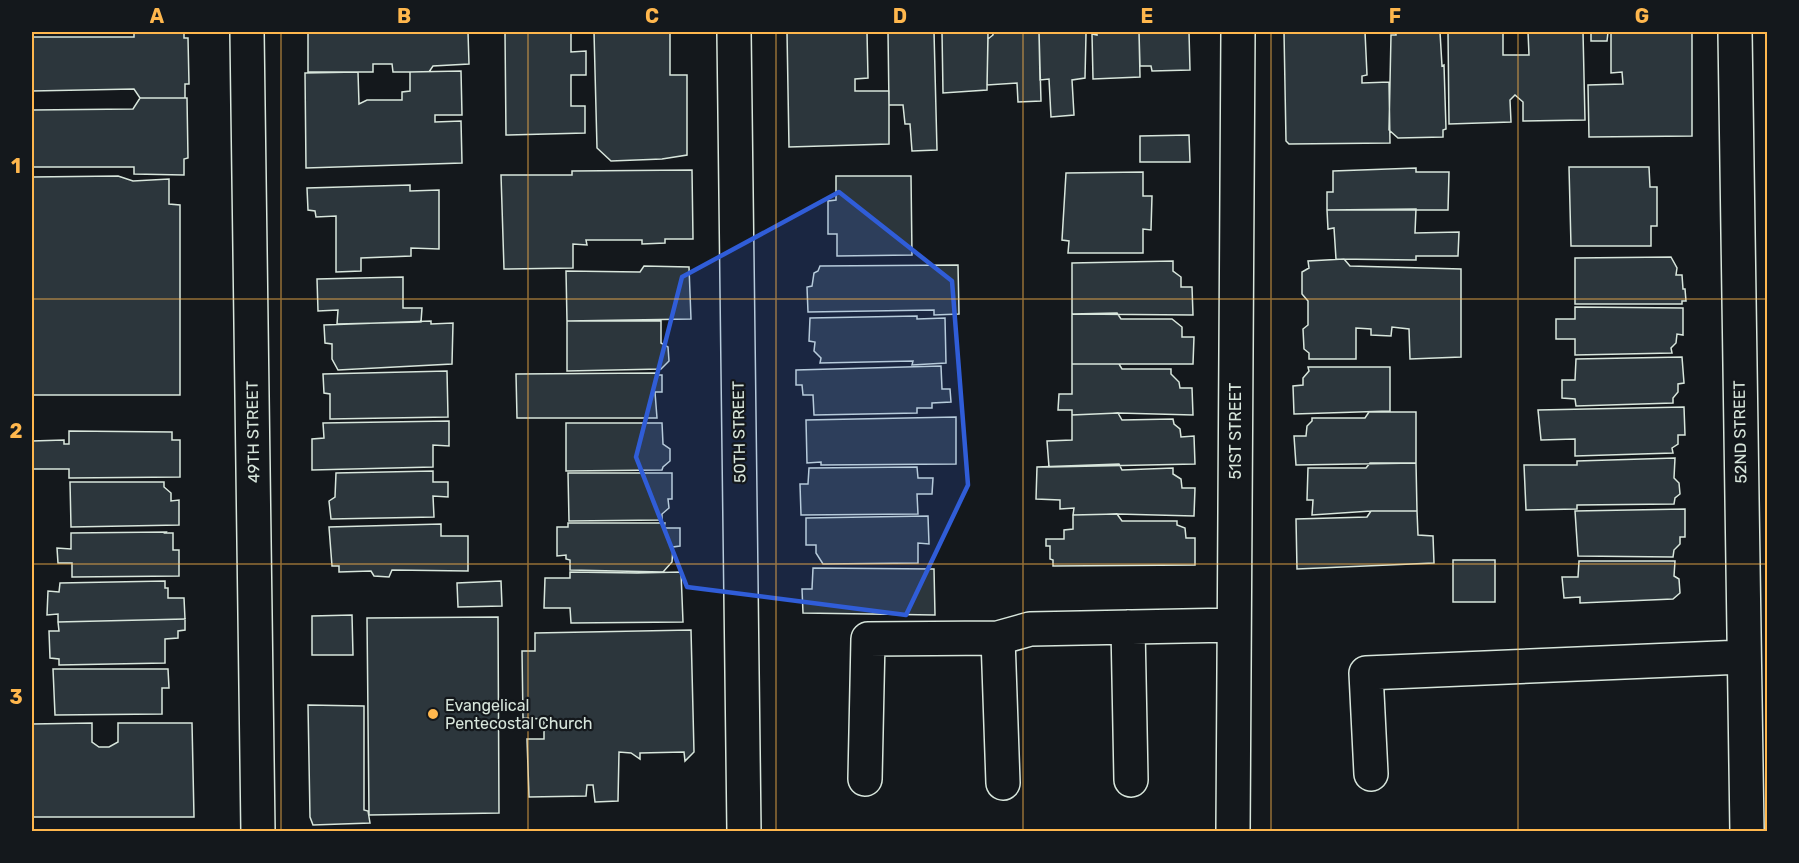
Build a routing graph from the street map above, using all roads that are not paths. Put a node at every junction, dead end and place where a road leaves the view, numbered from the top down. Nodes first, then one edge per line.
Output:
1 (247, 32) edge
2 (734, 32) edge
3 (1238, 32) edge
4 (1735, 32) edge
5 (1234, 625) junction
6 (1128, 627) junction
7 (998, 638) junction
8 (1743, 657) junction
9 (1371, 774) dead end
10 (865, 779) dead end
11 (1131, 780) dead end
12 (1003, 783) dead end
13 (258, 831) edge
14 (744, 831) edge
15 (1233, 831) edge
16 (1747, 831) edge

1 - 13 street, 49TH STREET
2 - 14 street, 50TH STREET
3 - 5 street, 51ST STREET
4 - 8 street, 52ND STREET
5 - 6 street
5 - 15 street, 51ST STREET
6 - 7 street
6 - 11 street
7 - 10 street
7 - 12 street
8 - 9 street
8 - 16 street, 52ND STREET

